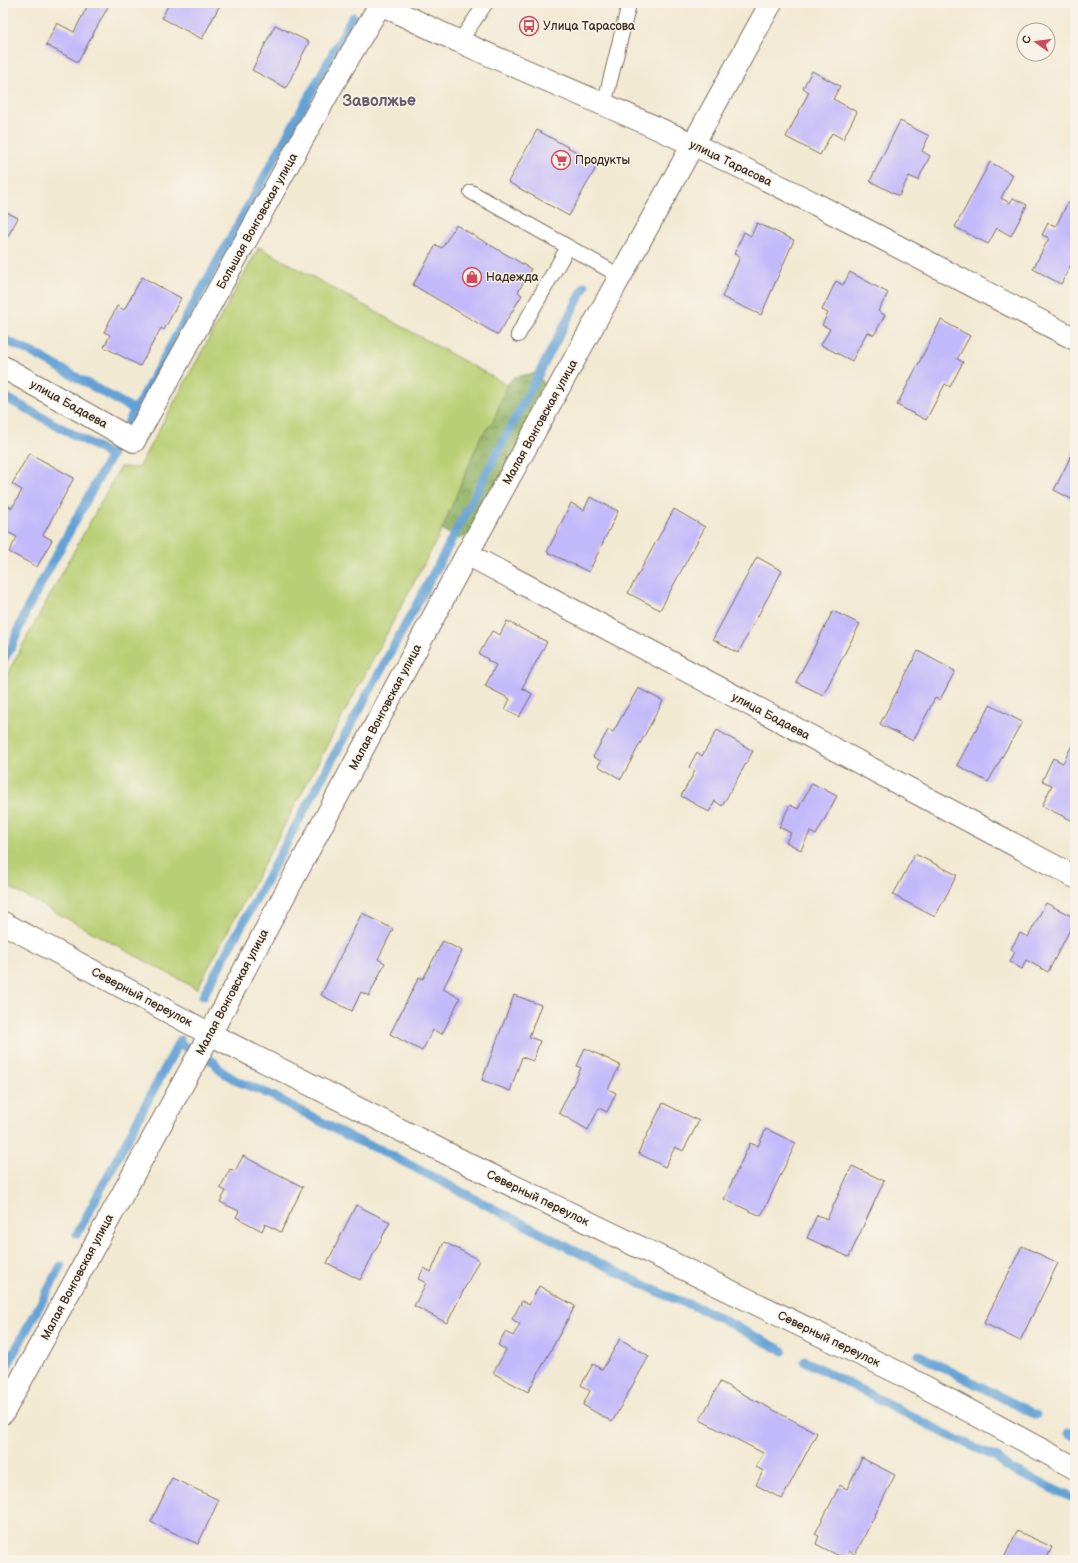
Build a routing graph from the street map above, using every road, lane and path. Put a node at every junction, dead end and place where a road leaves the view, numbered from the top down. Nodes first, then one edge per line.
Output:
1 (380, 3) edge
2 (486, 3) edge
3 (628, 3) edge
4 (771, 3) edge
5 (460, 41) junction
6 (604, 105) junction
7 (692, 144) junction
8 (471, 192) dead end
9 (568, 247) junction
10 (620, 276) junction
11 (518, 335) dead end
12 (1075, 339) edge
13 (3, 367) edge
14 (134, 441) joint
15 (467, 554) junction
16 (1075, 877) edge
17 (3, 923) edge
18 (210, 1034) junction
19 (3, 1413) edge
20 (1075, 1468) edge

1 - 5 street, улица Тарасова
1 - 14 street, Большая Вонговская улица
2 - 5 lane
3 - 6 lane
4 - 7 street, Малая Вонговская улица
5 - 6 street, улица Тарасова
6 - 7 street, улица Тарасова
7 - 10 street, Малая Вонговская улица
7 - 12 street, улица Тарасова
8 - 9 lane
9 - 10 lane
9 - 11 lane
10 - 15 street, Малая Вонговская улица
13 - 14 street, улица Бадаева
15 - 16 street, улица Бадаева
15 - 18 street, Малая Вонговская улица
17 - 18 street, Северный переулок
18 - 19 street, Малая Вонговская улица
18 - 20 street, Северный переулок

